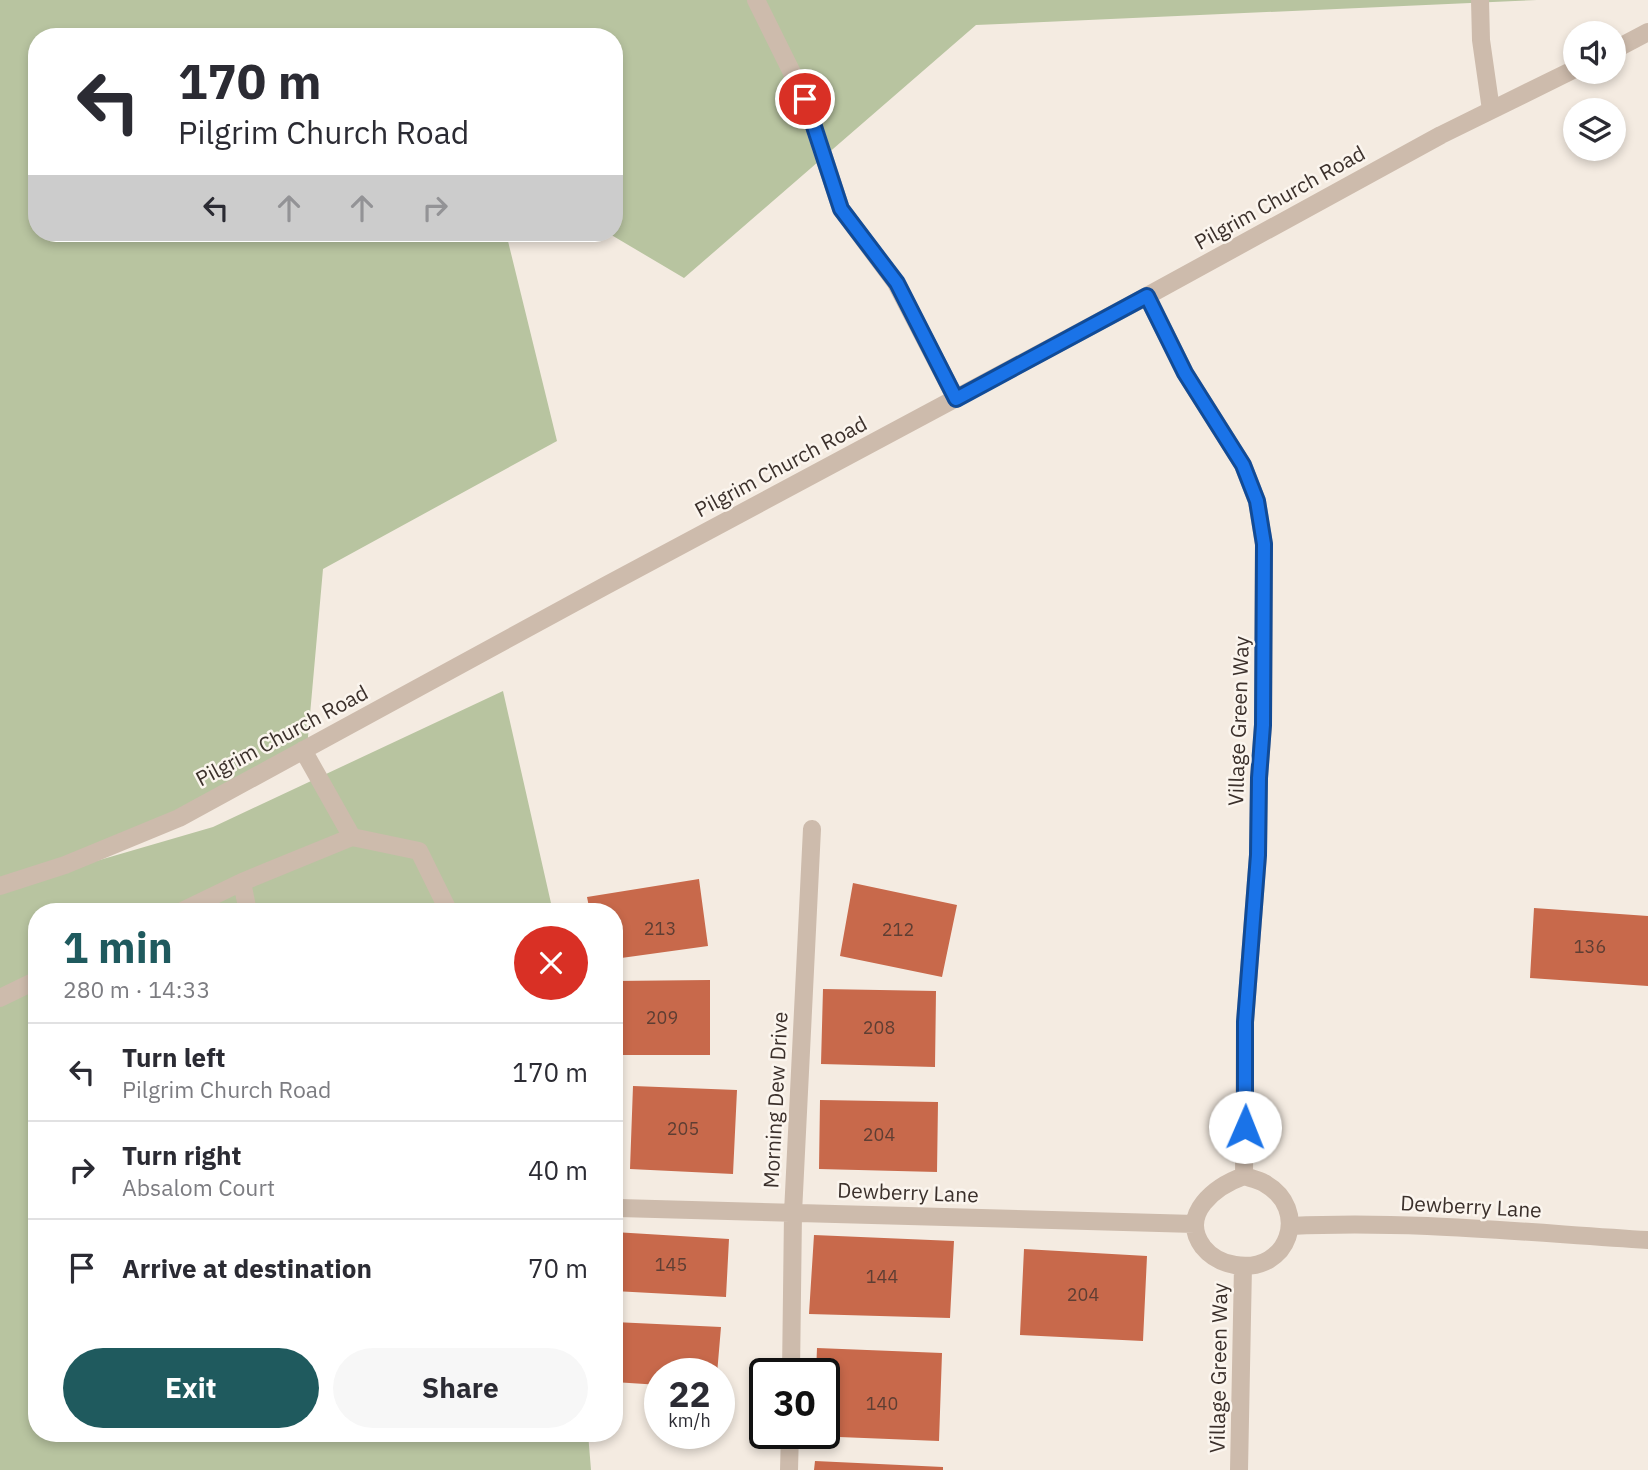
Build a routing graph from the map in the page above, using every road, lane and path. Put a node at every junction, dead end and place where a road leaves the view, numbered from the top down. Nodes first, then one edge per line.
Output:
1 (756, 0) edge
2 (1480, 0) edge
3 (1648, 33) edge
4 (1626, 44) edge
5 (1563, 75) edge
6 (1491, 110) junction
7 (1147, 296) junction
8 (956, 399) junction
9 (303, 750) junction
10 (812, 829) dead end
11 (352, 837) junction
12 (242, 882) junction
13 (0, 886) edge
14 (199, 903) edge
15 (246, 903) edge
16 (445, 903) edge
17 (28, 984) edge
18 (0, 998) edge
19 (1244, 1176) junction
20 (623, 1208) edge
21 (793, 1213) junction
22 (1195, 1224) junction
23 (1291, 1226) junction
24 (1648, 1240) edge
25 (1243, 1266) junction
26 (791, 1358) edge
27 (790, 1449) edge
28 (789, 1470) edge
29 (1239, 1470) edge

1 - 8 street
2 - 6 street
3 - 4 street
5 - 6 street, Pilgrim Church Road
6 - 7 street, Pilgrim Church Road
7 - 8 street, Pilgrim Church Road
7 - 19 street, Village Green Way
8 - 9 street, Pilgrim Church Road
9 - 11 street
9 - 13 street, Pilgrim Church Road
10 - 21 street, Morning Dew Drive
11 - 12 street
11 - 16 street
12 - 14 street
12 - 15 street
17 - 18 street
19 - 22 street
19 - 23 street
20 - 21 street, Dewberry Lane
21 - 22 street, Dewberry Lane
21 - 26 street, Morning Dew Drive
22 - 25 street, Village Green Way
23 - 24 street, Dewberry Lane
23 - 25 street, Village Green Way
25 - 29 street, Village Green Way
27 - 28 street

